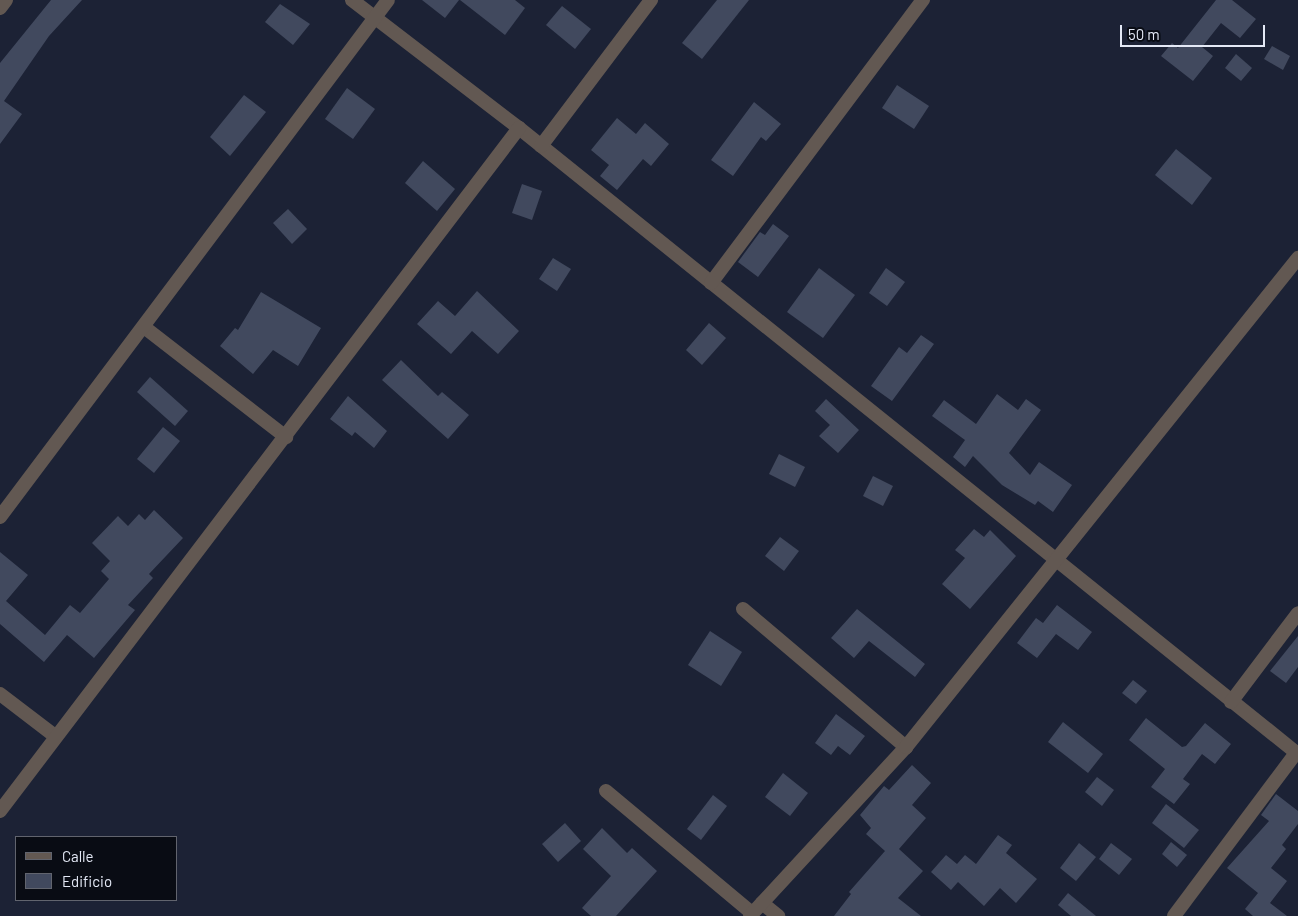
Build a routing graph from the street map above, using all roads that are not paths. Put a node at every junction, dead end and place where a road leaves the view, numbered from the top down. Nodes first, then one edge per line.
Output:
1 (6, 0) edge
2 (352, 0) edge
3 (388, 0) edge
4 (651, 0) edge
5 (923, 0) edge
6 (0, 8) edge
7 (375, 18) junction
8 (519, 128) junction
9 (541, 146) junction
10 (1298, 258) edge
11 (711, 283) junction
12 (144, 328) junction
13 (286, 437) junction
14 (0, 517) edge
15 (1056, 561) junction
16 (743, 609) dead end
17 (1298, 613) edge
18 (0, 694) edge
19 (1231, 702) junction
20 (55, 736) junction
21 (906, 747) junction
22 (1297, 754) edge
23 (606, 791) dead end
24 (0, 811) edge
25 (755, 911) edge
26 (778, 916) edge
27 (1174, 916) edge

1 - 6 street
2 - 7 street
3 - 7 street
4 - 9 street
5 - 11 street
7 - 8 street
7 - 12 street
8 - 9 street
8 - 13 street
9 - 11 street
10 - 15 street
11 - 15 street
12 - 13 street
12 - 14 street
13 - 20 street
15 - 19 street
15 - 21 street
16 - 21 street
17 - 19 street
18 - 20 street
19 - 22 street
20 - 24 street
21 - 25 street
22 - 27 street
23 - 25 street
25 - 26 street

